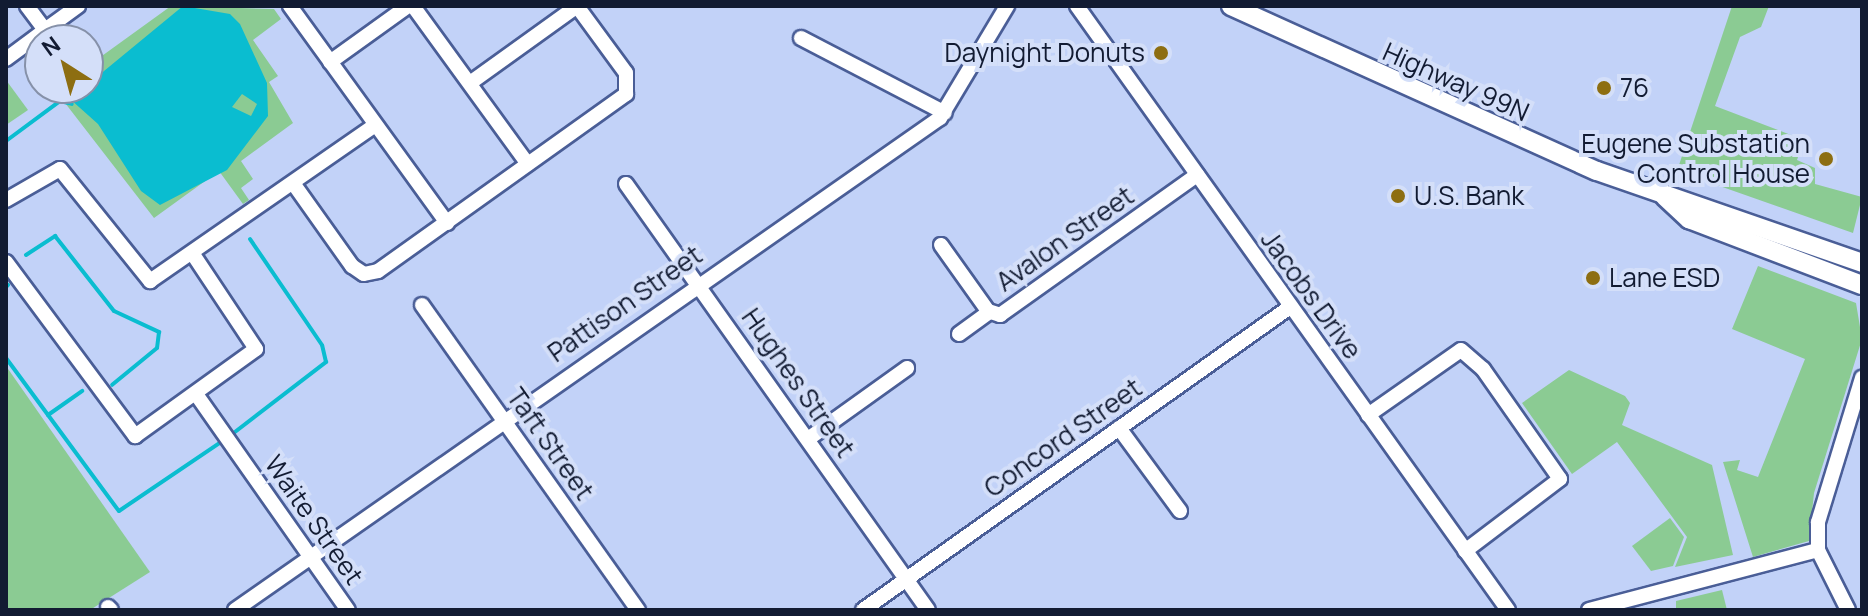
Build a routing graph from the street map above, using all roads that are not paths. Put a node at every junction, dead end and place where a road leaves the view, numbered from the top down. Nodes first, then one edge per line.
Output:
1 (27, 6) edge
2 (78, 6) edge
3 (290, 6) edge
4 (410, 6) edge
5 (577, 6) edge
6 (1007, 6) edge
7 (1077, 6) edge
8 (1231, 6) edge
9 (40, 24) edge
10 (53, 24) edge
11 (801, 38) dead end
12 (24, 46) edge
13 (6, 59) edge
14 (330, 62) junction
15 (470, 83) junction
16 (945, 113) junction
17 (375, 125) junction
18 (528, 164) junction
19 (1197, 175) junction
20 (293, 183) junction
21 (626, 184) dead end
22 (1665, 197) junction
23 (6, 200) edge
24 (447, 223) junction
25 (941, 245) dead end
26 (193, 254) junction
27 (6, 262) edge
28 (1862, 263) edge
29 (697, 282) junction
30 (1862, 285) edge
31 (422, 305) dead end
32 (1290, 307) junction
33 (989, 312) junction
34 (959, 334) dead end
35 (907, 368) dead end
36 (1862, 378) edge
37 (196, 394) junction
38 (1368, 415) junction
39 (503, 419) junction
40 (1119, 428) junction
41 (808, 439) junction
42 (1180, 511) dead end
43 (1818, 550) junction
44 (1465, 551) junction
45 (310, 556) junction
46 (907, 579) junction
47 (235, 610) edge
48 (348, 610) edge
49 (638, 610) edge
50 (863, 610) edge
51 (928, 610) edge
52 (1508, 610) edge
53 (1589, 610) edge
54 (1848, 610) edge

1 - 9 street
2 - 10 street
3 - 14 street
4 - 14 street
4 - 15 street
5 - 15 street
5 - 18 street
6 - 16 street, Pattison Street
7 - 19 street, Jacobs Drive
8 - 22 main road, Highway 99N
11 - 16 street
12 - 13 street
14 - 17 street
15 - 18 street
16 - 29 street, Pattison Street
17 - 20 street
17 - 24 street
18 - 24 street
19 - 32 street, Jacobs Drive
19 - 33 street, Avalon Street
20 - 24 street
20 - 26 street
21 - 29 street, Hughes Street
22 - 28 main road, Highway 99N
22 - 30 main road, Highway 99N
23 - 26 street
25 - 33 street, Avalon Street
26 - 37 street
27 - 37 street
29 - 39 street, Pattison Street
29 - 41 street, Hughes Street
31 - 39 street, Taft Street
32 - 38 street, Jacobs Drive
32 - 40 street, Concord Street
33 - 34 street
35 - 41 street
36 - 43 street
37 - 45 street, Waite Street
38 - 44 street, Jacobs Drive
38 - 44 street
39 - 45 street, Pattison Street
39 - 49 street, Taft Street
40 - 42 street
40 - 46 street, Concord Street
41 - 46 street, Hughes Street
43 - 53 street
43 - 54 street
44 - 52 street, Jacobs Drive
45 - 47 street, Pattison Street
45 - 48 street, Waite Street
46 - 50 street, Concord Street
46 - 51 street, Hughes Street

